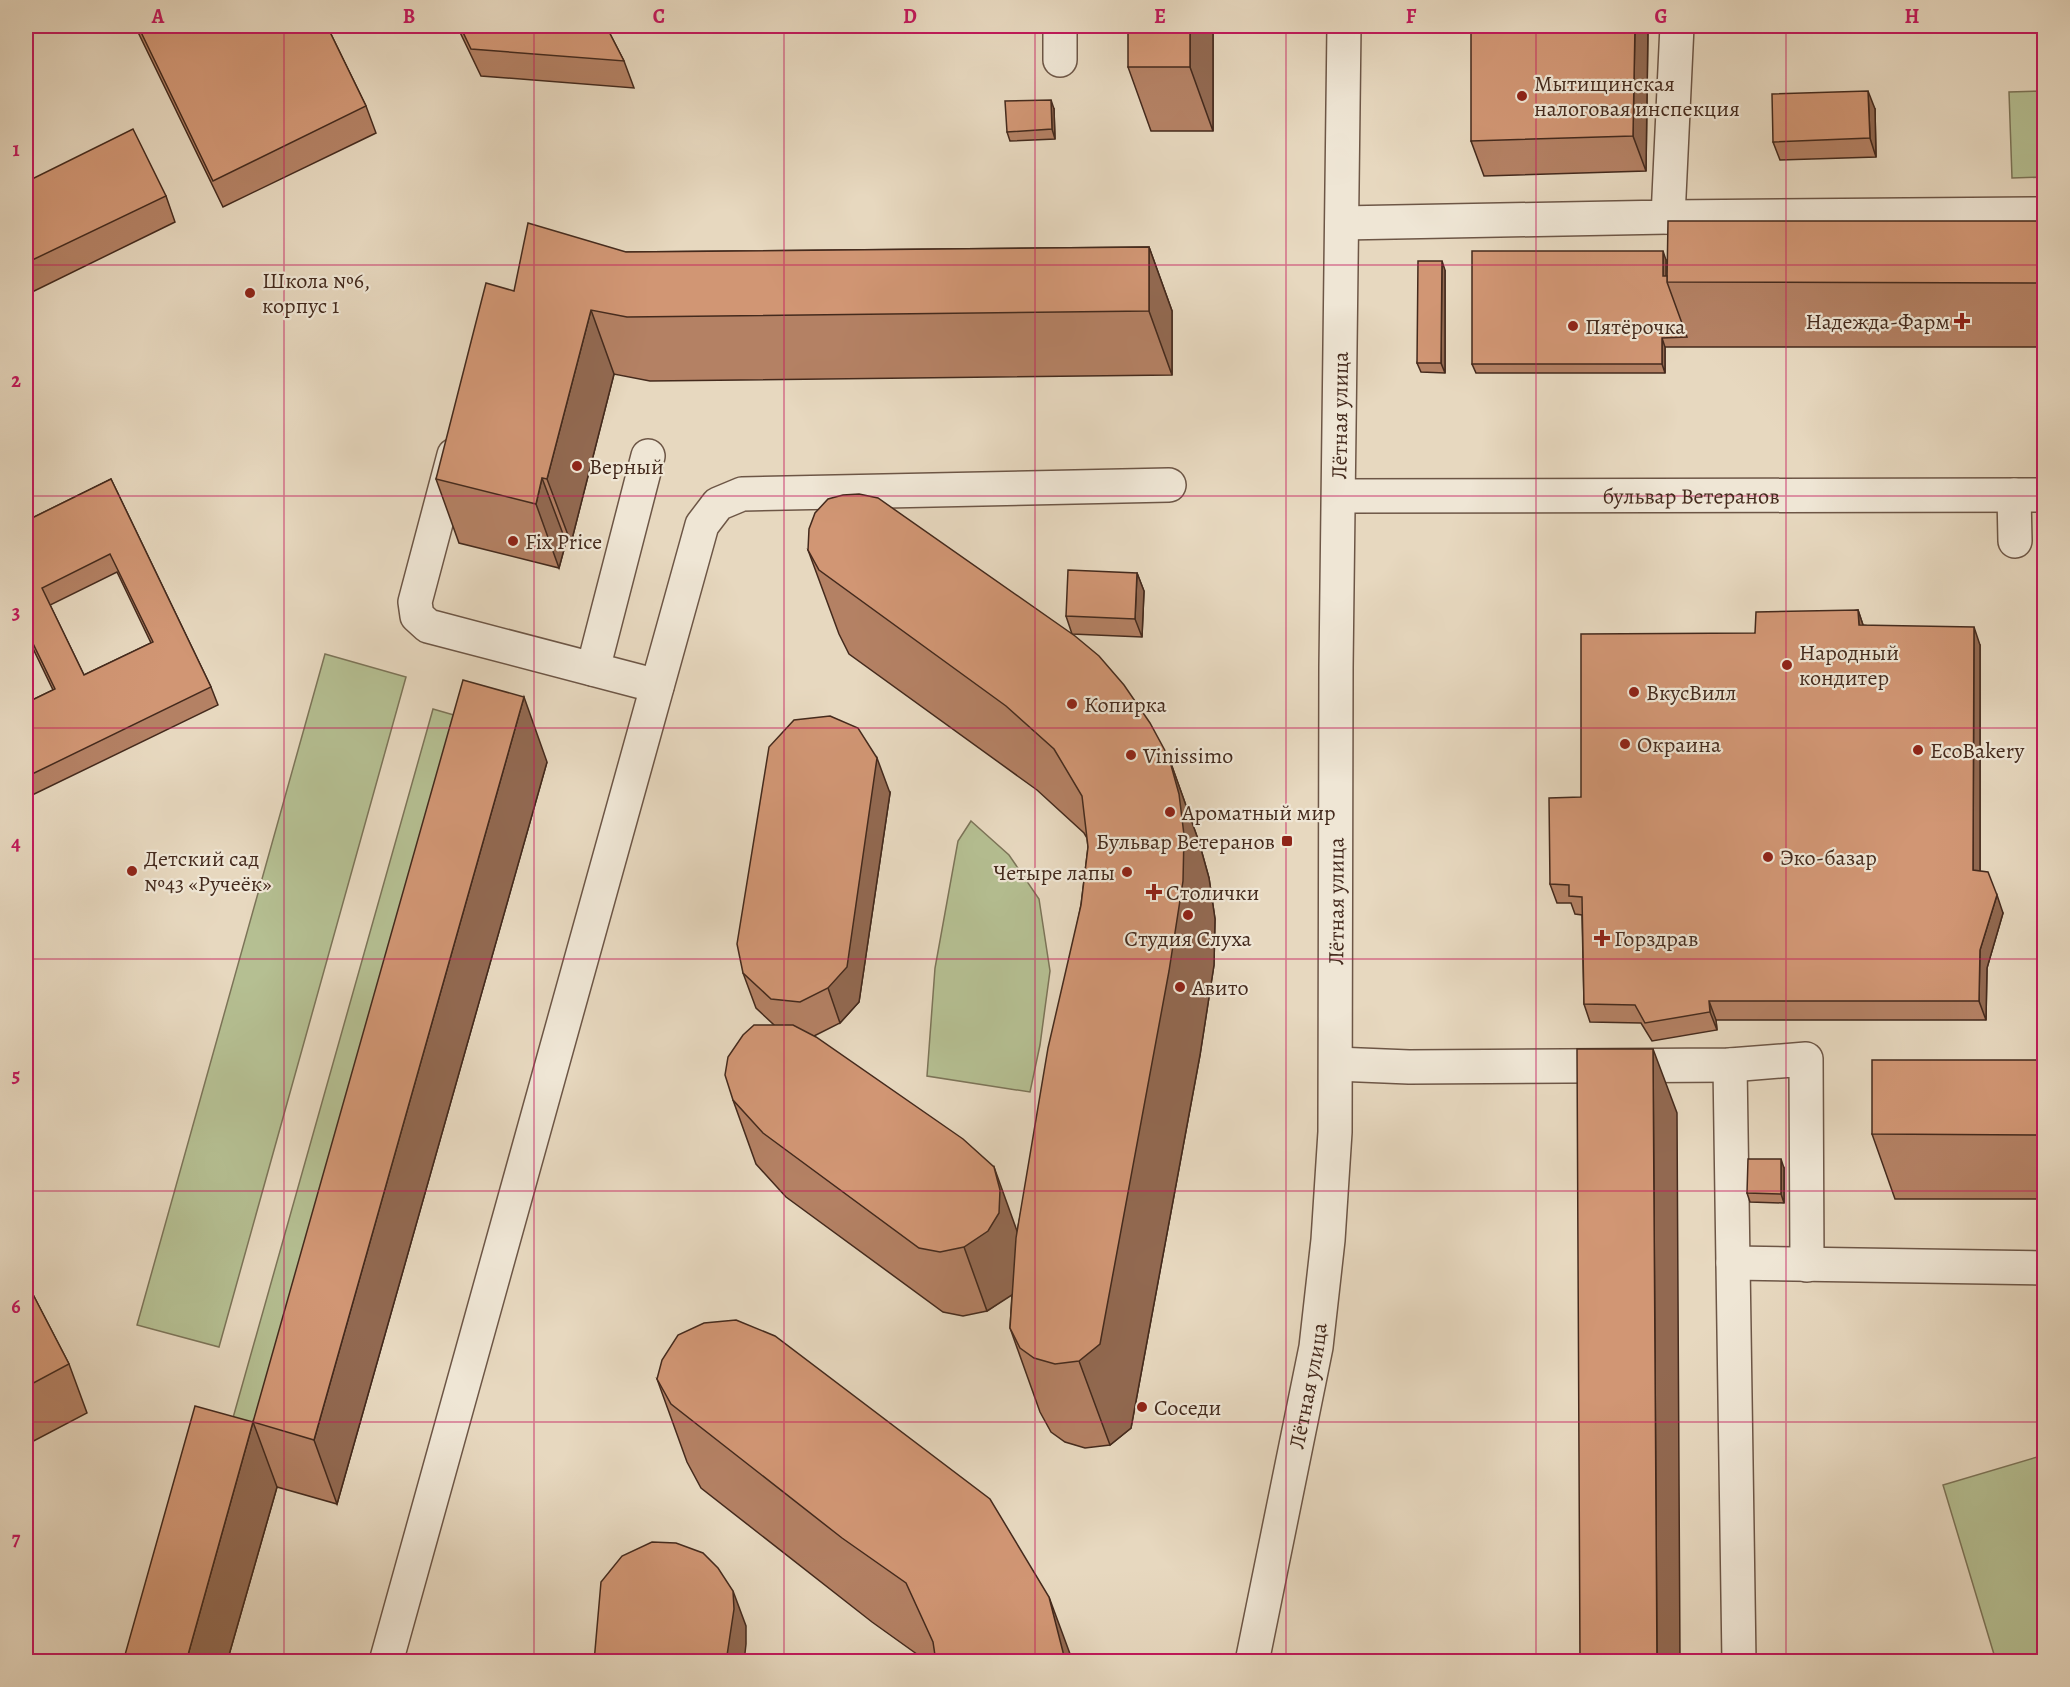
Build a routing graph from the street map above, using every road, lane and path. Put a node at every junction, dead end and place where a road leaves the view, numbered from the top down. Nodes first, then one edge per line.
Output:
1 (1060, 26) edge
2 (1344, 26) edge
3 (1677, 26) edge
4 (1060, 60) dead end
5 (2044, 214) edge
6 (1668, 217) junction
7 (1342, 223) junction
8 (462, 422) edge
9 (648, 456) dead end
10 (1169, 485) dead end
11 (2030, 495) edge
12 (1339, 496) junction
13 (2015, 541) dead end
14 (593, 669) junction
15 (657, 686) junction
16 (1336, 1064) junction
17 (1730, 1065) junction
18 (1732, 1263) junction
19 (1807, 1265) junction
20 (2044, 1268) edge
21 (386, 1662) edge
22 (1252, 1662) edge
23 (1739, 1662) edge

1 - 4 street
2 - 7 street, Лётная улица
3 - 6 street
5 - 6 street
6 - 7 street
7 - 12 street, Лётная улица
8 - 14 street
9 - 14 street
10 - 15 street
11 - 12 street, бульвар Ветеранов
11 - 13 street
12 - 16 street, Лётная улица
14 - 15 street
15 - 21 street
16 - 17 street
16 - 22 street, Лётная улица
17 - 18 street
17 - 19 street
18 - 19 street
18 - 23 street
19 - 20 street

